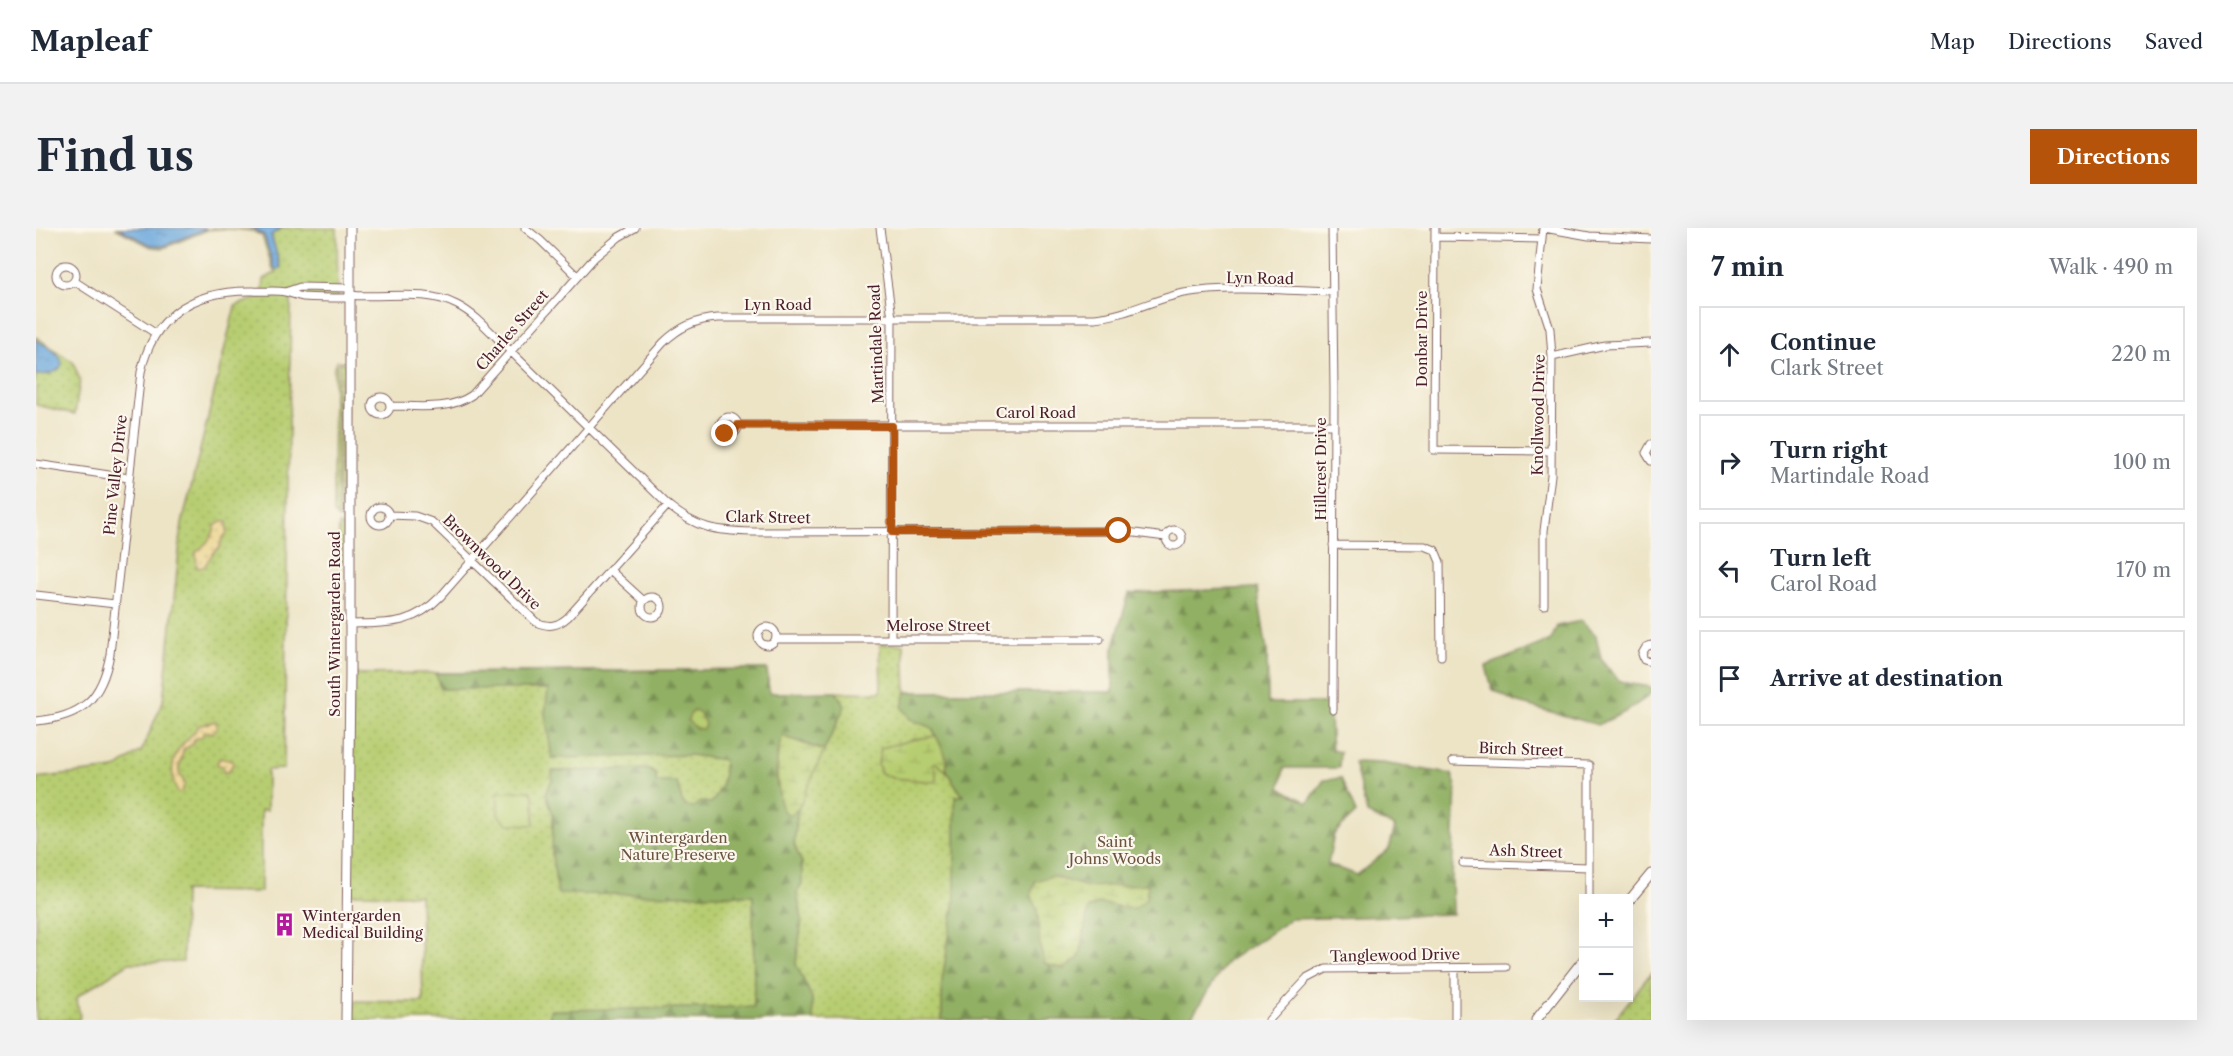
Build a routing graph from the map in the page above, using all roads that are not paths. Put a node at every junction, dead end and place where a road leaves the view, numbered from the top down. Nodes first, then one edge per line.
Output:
1 (350, 228) edge
2 (525, 228) edge
3 (635, 228) edge
4 (880, 228) edge
5 (1332, 228) edge
6 (1435, 228) edge
7 (1544, 228) edge
8 (1434, 237) junction
9 (1542, 239) junction
10 (1651, 239) edge
11 (577, 276) junction
12 (74, 280) dead end
13 (1333, 292) junction
14 (350, 294) junction
15 (891, 318) junction
16 (155, 333) junction
17 (1651, 344) edge
18 (511, 352) junction
19 (1552, 357) junction
20 (390, 406) dead end
21 (738, 425) dead end
22 (892, 426) junction
23 (1334, 426) junction
24 (588, 428) junction
25 (1651, 444) edge
26 (1551, 451) junction
27 (1651, 461) edge
28 (36, 464) edge
29 (129, 478) junction
30 (668, 505) junction
31 (389, 515) dead end
32 (892, 532) junction
33 (1166, 537) dead end
34 (1333, 545) junction
35 (473, 560) junction
36 (610, 570) junction
37 (36, 595) edge
38 (644, 601) dead end
39 (115, 604) junction
40 (1544, 605) dead end
41 (350, 624) junction
42 (776, 639) dead end
43 (891, 639) junction
44 (1100, 639) dead end
45 (1651, 645) edge
46 (1441, 656) dead end
47 (1651, 662) edge
48 (1333, 710) dead end
49 (36, 722) edge
50 (1453, 761) dead end
51 (1463, 863) dead end
52 (1589, 867) junction
53 (1651, 874) edge
54 (1589, 894) edge
55 (1633, 897) edge
56 (1579, 965) edge
57 (1506, 967) dead end
58 (1455, 968) junction
59 (346, 1020) edge
60 (1269, 1020) edge
61 (1455, 1020) edge
62 (1536, 1020) edge

1 - 14 street, South Wintergarden Road
2 - 11 street
3 - 11 street, Charles Street
4 - 15 street, Martindale Road
5 - 13 street, Hillcrest Drive
6 - 8 street, Donbar Drive
7 - 9 street, Knollwood Drive
7 - 10 street
8 - 9 street
8 - 26 street, Donbar Drive
9 - 19 street, Knollwood Drive
11 - 18 street, Charles Street
12 - 16 street
13 - 15 street, Lyn Road
13 - 23 street, Hillcrest Drive
14 - 16 street, Pine Valley Drive
14 - 18 street, Clark Street
14 - 41 street, South Wintergarden Road
15 - 22 street, Martindale Road
15 - 24 street, Lyn Road
16 - 29 street, Pine Valley Drive
17 - 19 street
18 - 20 street, Charles Street
18 - 24 street, Clark Street
19 - 26 street, Knollwood Drive
21 - 22 street, Carol Road
22 - 23 street, Carol Road
22 - 32 street, Martindale Road
23 - 34 street, Hillcrest Drive
24 - 30 street, Clark Street
24 - 35 street, Lyn Road
25 - 27 street
26 - 40 street, Knollwood Drive
28 - 29 street
29 - 39 street, Pine Valley Drive
30 - 32 street, Clark Street
30 - 36 street, Brownwood Drive
31 - 35 street, Brownwood Drive
32 - 33 street, Clark Street
32 - 43 street, Martindale Road
34 - 46 street
34 - 48 street, Hillcrest Drive
35 - 36 street, Brownwood Drive
35 - 41 street, Lyn Road
36 - 38 street
37 - 39 street
39 - 49 street, Pine Valley Drive
41 - 59 street, South Wintergarden Road
42 - 43 street, Melrose Street
43 - 44 street, Melrose Street
45 - 47 street
50 - 52 street, Birch Street
51 - 52 street, Ash Street
52 - 54 street
53 - 55 street
56 - 62 street
57 - 58 street, Tanglewood Drive
58 - 60 street, Tanglewood Drive
58 - 61 street

